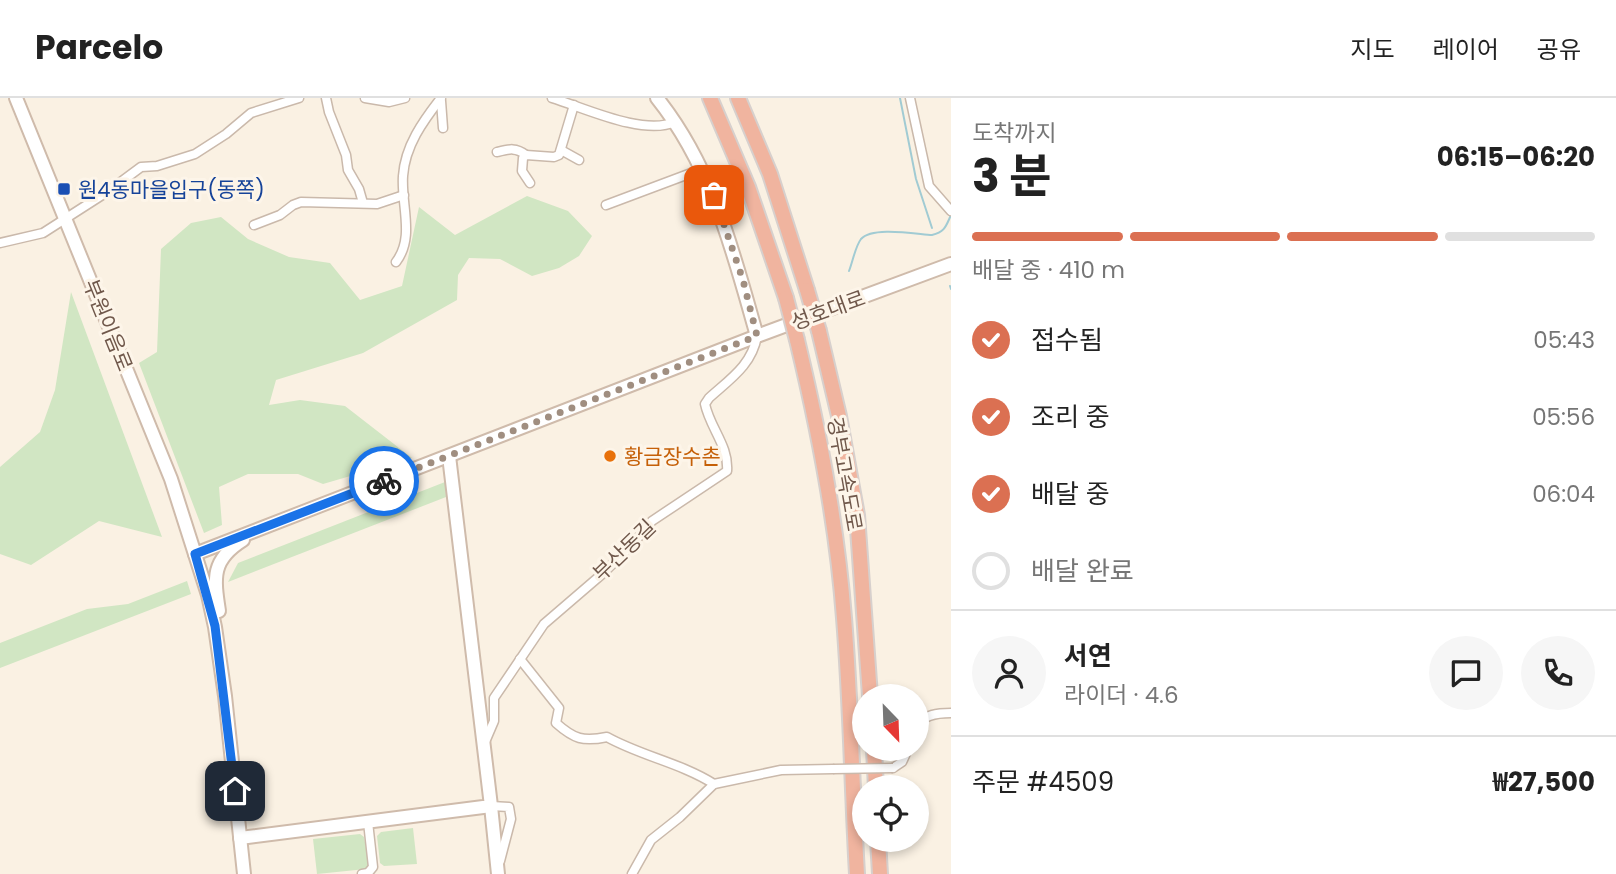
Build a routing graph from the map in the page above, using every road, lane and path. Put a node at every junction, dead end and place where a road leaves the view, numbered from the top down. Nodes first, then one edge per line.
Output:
1 (16, 98) edge
2 (299, 98) edge
3 (326, 98) edge
4 (365, 98) edge
5 (405, 98) edge
6 (441, 98) edge
7 (552, 98) edge
8 (657, 98) edge
9 (710, 98) edge
10 (738, 98) edge
11 (910, 98) edge
12 (574, 105) junction
13 (675, 122) junction
14 (443, 128) dead end
15 (561, 150) junction
16 (497, 152) dead end
17 (526, 155) junction
18 (579, 159) dead end
19 (702, 169) junction
20 (530, 183) dead end
21 (404, 195) junction
22 (363, 203) junction
23 (606, 205) dead end
24 (951, 211) edge
25 (66, 220) junction
26 (254, 225) dead end
27 (0, 243) edge
28 (396, 262) dead end
29 (951, 264) edge
30 (757, 336) junction
31 (449, 456) junction
32 (259, 530) junction
33 (195, 554) junction
34 (220, 657) junction
35 (520, 659) junction
36 (869, 684) edge
37 (951, 713) edge
38 (929, 716) edge
39 (483, 746) junction
40 (902, 761) edge
41 (714, 784) junction
42 (491, 806) junction
43 (368, 822) junction
44 (240, 838) junction
45 (879, 852) edge
46 (496, 872) edge
47 (244, 874) edge
48 (362, 874) edge
49 (632, 874) edge
50 (857, 874) edge
51 (880, 874) edge

1 - 25 street, 부원이음로
2 - 25 street
3 - 22 street
4 - 5 street
6 - 14 street
6 - 21 street
7 - 12 street
8 - 13 street
9 - 50 highway, 경부고속도로, bridge
10 - 36 highway, 경부고속도로, bridge
11 - 24 street
12 - 13 street
12 - 15 street
13 - 19 street
15 - 17 street
15 - 18 street
16 - 17 street
17 - 20 street
19 - 23 street
19 - 30 street
21 - 22 street
21 - 28 street
22 - 26 street
25 - 27 street
25 - 33 street, 부원이음로
29 - 30 street, 성호대로
30 - 31 street, 성호대로
30 - 35 street, 부산동길
31 - 32 street, 성호대로
31 - 39 street
32 - 33 street, 성호대로
32 - 34 street
33 - 34 street, 부원이음로
34 - 44 street
35 - 39 street, 부산동길
35 - 41 street
37 - 38 street
39 - 42 street
40 - 41 street, bridge
41 - 49 street
42 - 43 street
42 - 46 street
43 - 44 street
43 - 48 street
44 - 47 street
45 - 51 highway

